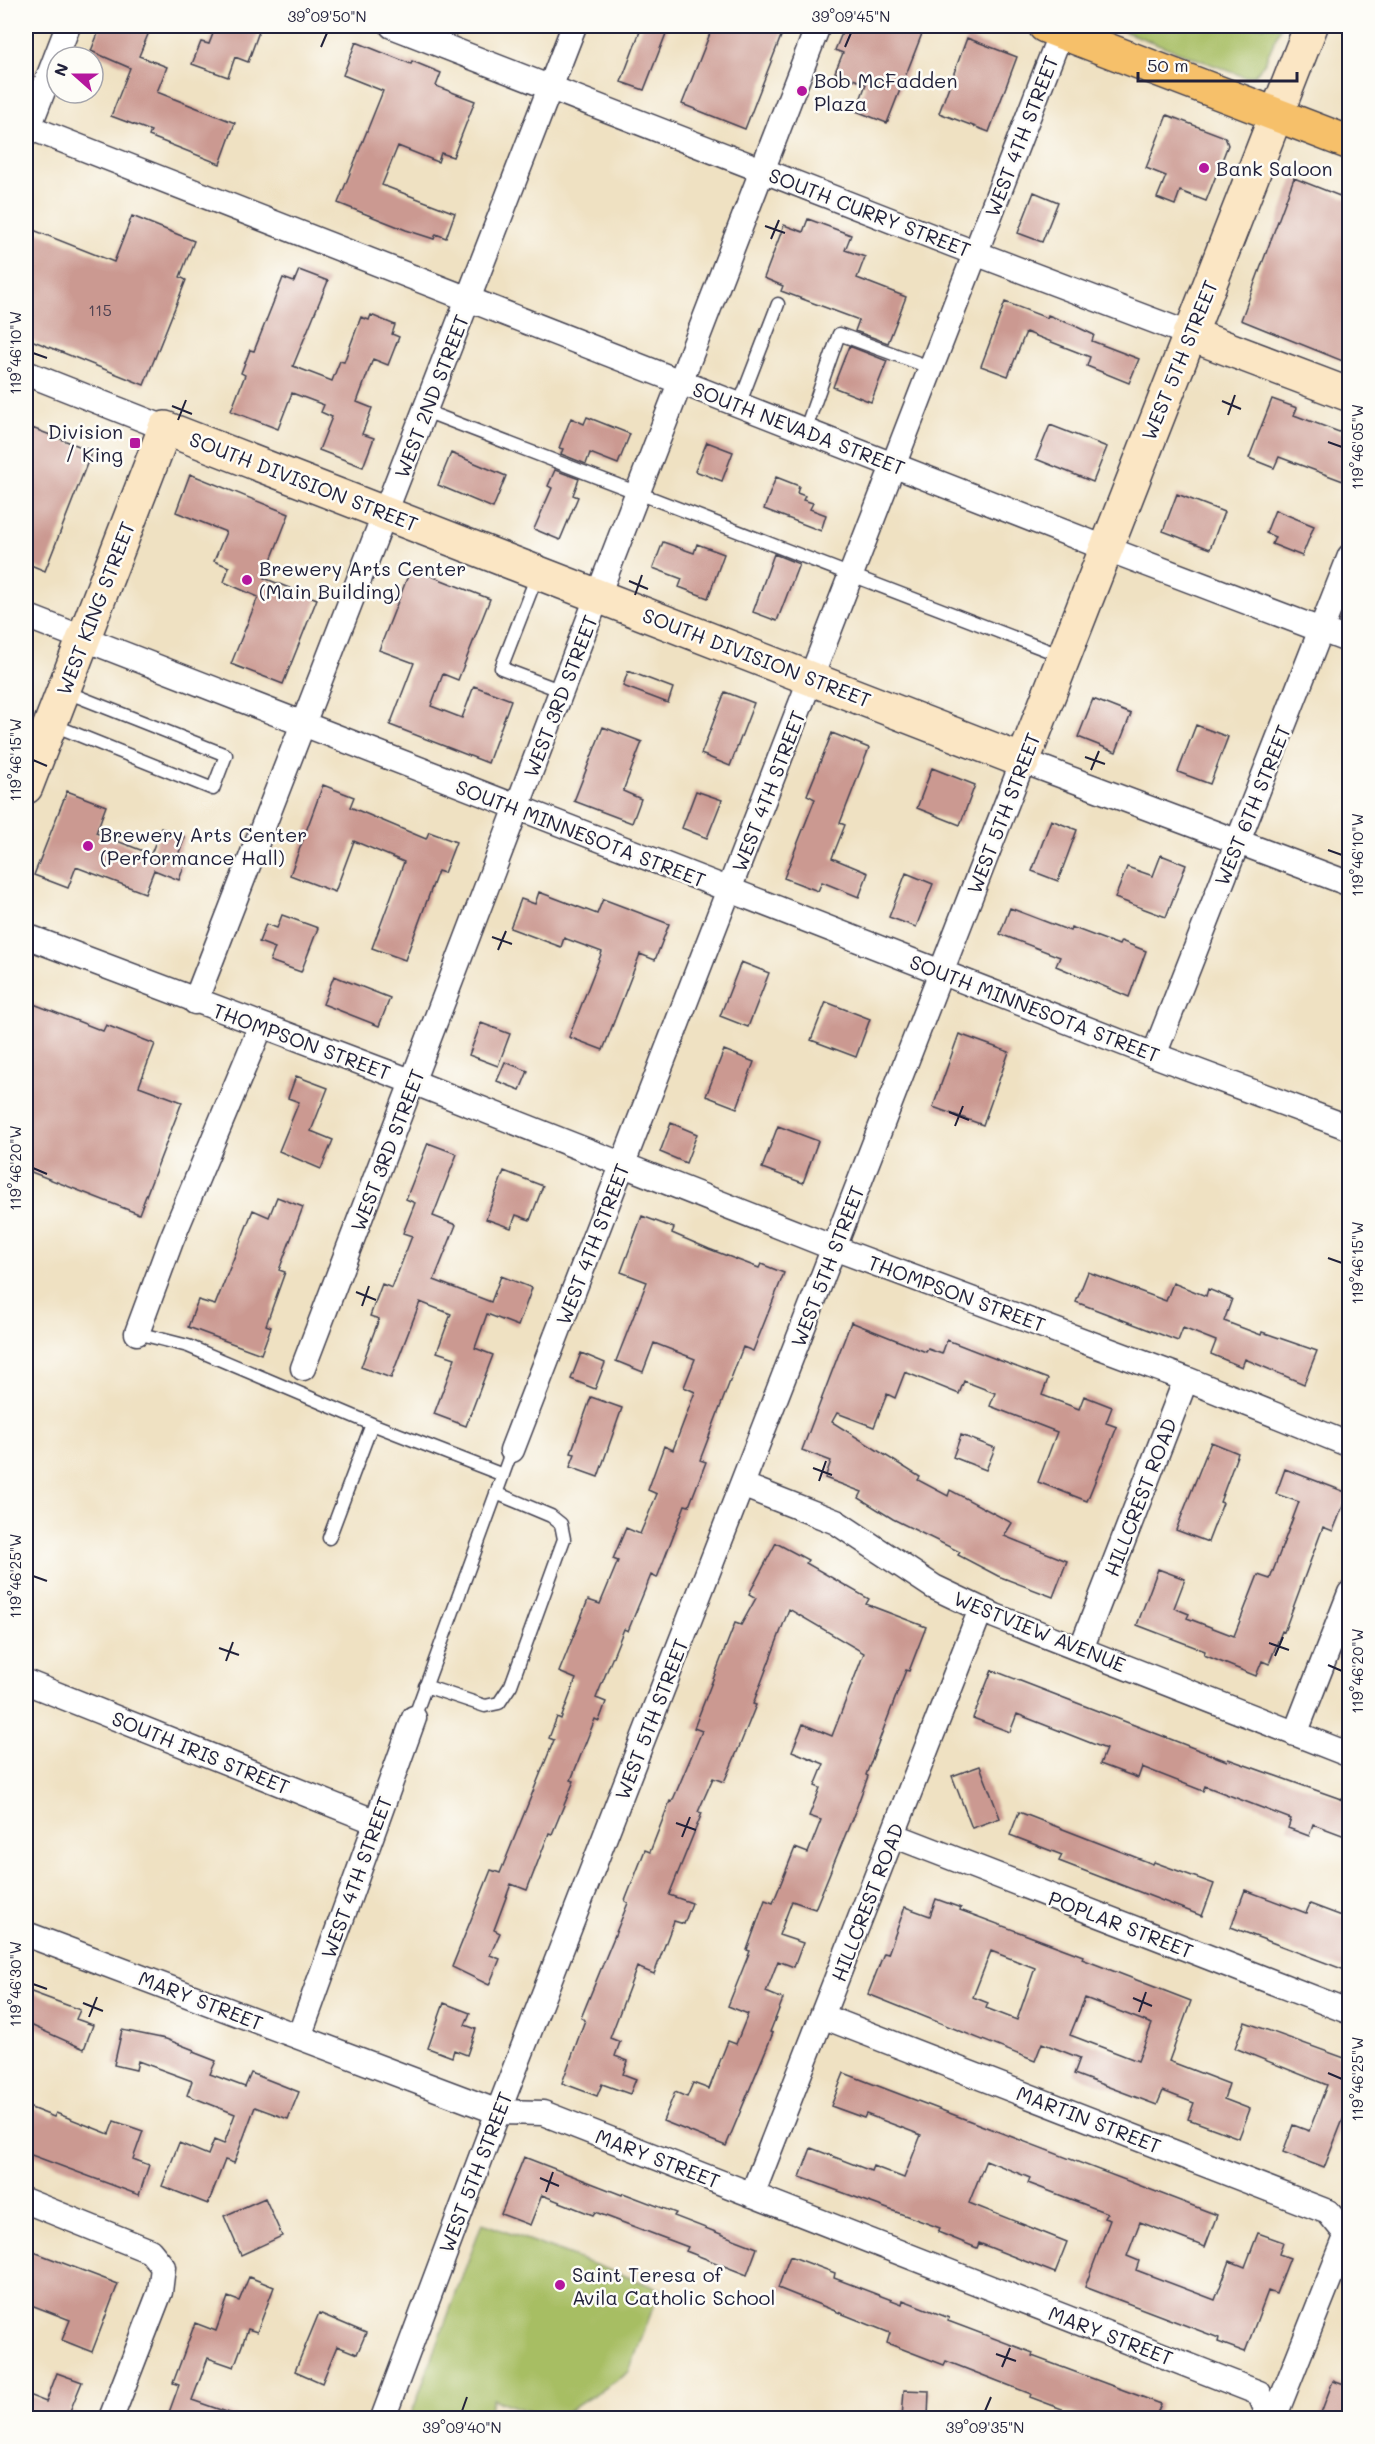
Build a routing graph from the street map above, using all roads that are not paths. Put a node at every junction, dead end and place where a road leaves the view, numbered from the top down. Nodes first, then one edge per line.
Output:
1 (68, 26) edge
2 (392, 26) edge
3 (574, 26) edge
4 (818, 26) edge
5 (1311, 26) edge
6 (1053, 28) edge
7 (550, 87) junction
8 (1277, 116) junction
9 (26, 130) edge
10 (1348, 139) edge
11 (761, 169) junction
12 (976, 253) junction
13 (469, 299) junction
14 (778, 304) dead end
15 (1189, 334) junction
16 (932, 368) junction
17 (26, 373) edge
18 (680, 382) junction
19 (1350, 395) edge
20 (739, 405) junction
21 (425, 411) junction
22 (165, 428) junction
23 (806, 430) junction
24 (895, 465) junction
25 (638, 492) junction
26 (385, 513) junction
27 (1105, 548) junction
28 (1350, 556) edge
29 (539, 572) junction
30 (852, 574) junction
31 (598, 595) junction
32 (26, 616) edge
33 (1321, 630) junction
34 (83, 639) junction
35 (1350, 640) edge
36 (1063, 657) junction
37 (812, 679) junction
38 (63, 690) junction
39 (562, 691) junction
40 (50, 723) junction
41 (302, 725) junction
42 (1023, 761) junction
43 (26, 787) edge
44 (518, 807) junction
45 (1237, 843) junction
46 (1350, 884) edge
47 (729, 890) junction
48 (26, 936) edge
49 (941, 972) junction
50 (195, 1002) junction
51 (261, 1026) junction
52 (1154, 1055) junction
53 (412, 1082) junction
54 (1350, 1128) edge
55 (623, 1165) junction
56 (834, 1248) junction
57 (137, 1333) joint
58 (303, 1368) dead end
59 (1186, 1379) junction
60 (372, 1424) junction
61 (1350, 1445) edge
62 (512, 1450) joint
63 (503, 1475) junction
64 (742, 1485) junction
65 (496, 1493) junction
66 (329, 1538) dead end
67 (1350, 1593) edge
68 (981, 1609) junction
69 (1081, 1650) junction
70 (26, 1682) edge
71 (425, 1686) junction
72 (414, 1718) joint
73 (1294, 1734) junction
74 (1350, 1755) edge
75 (376, 1822) junction
76 (893, 1835) junction
77 (26, 1934) edge
78 (1350, 2012) edge
79 (822, 2016) junction
80 (299, 2037) junction
81 (498, 2112) junction
82 (752, 2195) junction
83 (26, 2201) edge
84 (1349, 2234) edge
85 (111, 2418) edge
86 (383, 2418) edge
87 (1272, 2418) edge

1 - 9 street
2 - 7 street, SOUTH CURRY STREET
3 - 7 street, WEST 2ND STREET
4 - 11 street, WEST 3RD STREET
5 - 8 street, WEST 5TH STREET
6 - 8 main road
6 - 12 street, WEST 4TH STREET
7 - 11 street, SOUTH CURRY STREET
7 - 13 street, WEST 2ND STREET
8 - 10 main road
8 - 15 street, WEST 5TH STREET
9 - 13 street, SOUTH NEVADA STREET
11 - 12 street, SOUTH CURRY STREET
11 - 18 street, WEST 3RD STREET
12 - 15 street, SOUTH CURRY STREET
12 - 16 street, WEST 4TH STREET
13 - 18 street, SOUTH NEVADA STREET
13 - 21 street, WEST 2ND STREET
14 - 20 lane
15 - 19 street, SOUTH CURRY STREET
15 - 27 street, WEST 5TH STREET
16 - 23 lane
16 - 24 street, WEST 4TH STREET
17 - 22 street
18 - 20 street, SOUTH NEVADA STREET
18 - 25 street, WEST 3RD STREET
20 - 23 street, SOUTH NEVADA STREET
21 - 25 lane
21 - 26 street, WEST 2ND STREET
22 - 26 street, SOUTH DIVISION STREET
22 - 34 street, WEST KING STREET
23 - 24 street, SOUTH NEVADA STREET
24 - 27 street, SOUTH NEVADA STREET
24 - 30 street, WEST 4TH STREET
25 - 30 lane
25 - 31 street, WEST 3RD STREET
26 - 29 street, SOUTH DIVISION STREET
26 - 41 street, WEST 2ND STREET
27 - 33 street, SOUTH NEVADA STREET
27 - 36 street, WEST 5TH STREET
28 - 33 street, WEST 6TH STREET
29 - 31 street, SOUTH DIVISION STREET
29 - 39 lane
30 - 36 lane
30 - 37 street, WEST 4TH STREET
31 - 37 street, SOUTH DIVISION STREET
31 - 39 street, WEST 3RD STREET
32 - 34 street, SOUTH MINNESOTA STREET
33 - 35 street, SOUTH NEVADA STREET
33 - 45 street, WEST 6TH STREET
34 - 38 street, WEST KING STREET
34 - 41 street, SOUTH MINNESOTA STREET
36 - 42 street, WEST 5TH STREET
37 - 42 street, SOUTH DIVISION STREET
37 - 47 street, WEST 4TH STREET
38 - 40 street, WEST KING STREET
38 - 40 lane
39 - 44 street, WEST 3RD STREET
40 - 43 street, WEST KING STREET
41 - 44 street, SOUTH MINNESOTA STREET
41 - 50 street, WEST 2ND STREET
42 - 45 street, SOUTH DIVISION STREET
42 - 49 street, WEST 5TH STREET
44 - 47 street, SOUTH MINNESOTA STREET
44 - 53 street, WEST 3RD STREET
45 - 46 street, SOUTH DIVISION STREET
45 - 52 street, WEST 6TH STREET
47 - 49 street, SOUTH MINNESOTA STREET
47 - 55 street, WEST 4TH STREET
48 - 50 street, THOMPSON STREET
49 - 52 street, SOUTH MINNESOTA STREET
49 - 56 street, WEST 5TH STREET
50 - 51 street, THOMPSON STREET
51 - 53 street, THOMPSON STREET
51 - 57 street
52 - 54 street, SOUTH MINNESOTA STREET
53 - 55 street, THOMPSON STREET
53 - 58 street, WEST 3RD STREET
55 - 56 street, THOMPSON STREET
55 - 62 street, WEST 4TH STREET
56 - 59 street, THOMPSON STREET
56 - 64 street, WEST 5TH STREET
57 - 60 lane
59 - 61 street, THOMPSON STREET
59 - 69 street, HILLCREST ROAD
60 - 63 lane
60 - 66 lane
62 - 63 lane
63 - 65 lane
64 - 68 street, WESTVIEW AVENUE
64 - 81 street, WEST 5TH STREET
65 - 71 lane
65 - 71 lane
67 - 73 street
68 - 69 street, WESTVIEW AVENUE
68 - 76 street, HILLCREST ROAD
69 - 73 street, WESTVIEW AVENUE
70 - 75 street, SOUTH IRIS STREET
71 - 72 lane
72 - 75 street, WEST 4TH STREET
73 - 74 street, WESTVIEW AVENUE
75 - 80 street, WEST 4TH STREET
76 - 78 street, POPLAR STREET
76 - 79 street, HILLCREST ROAD
77 - 80 street, MARY STREET
79 - 82 street, HILLCREST ROAD
79 - 84 street, MARTIN STREET
80 - 81 street, MARY STREET
81 - 82 street, MARY STREET
81 - 86 street, WEST 5TH STREET
82 - 87 street, MARY STREET
83 - 85 street
84 - 87 street

